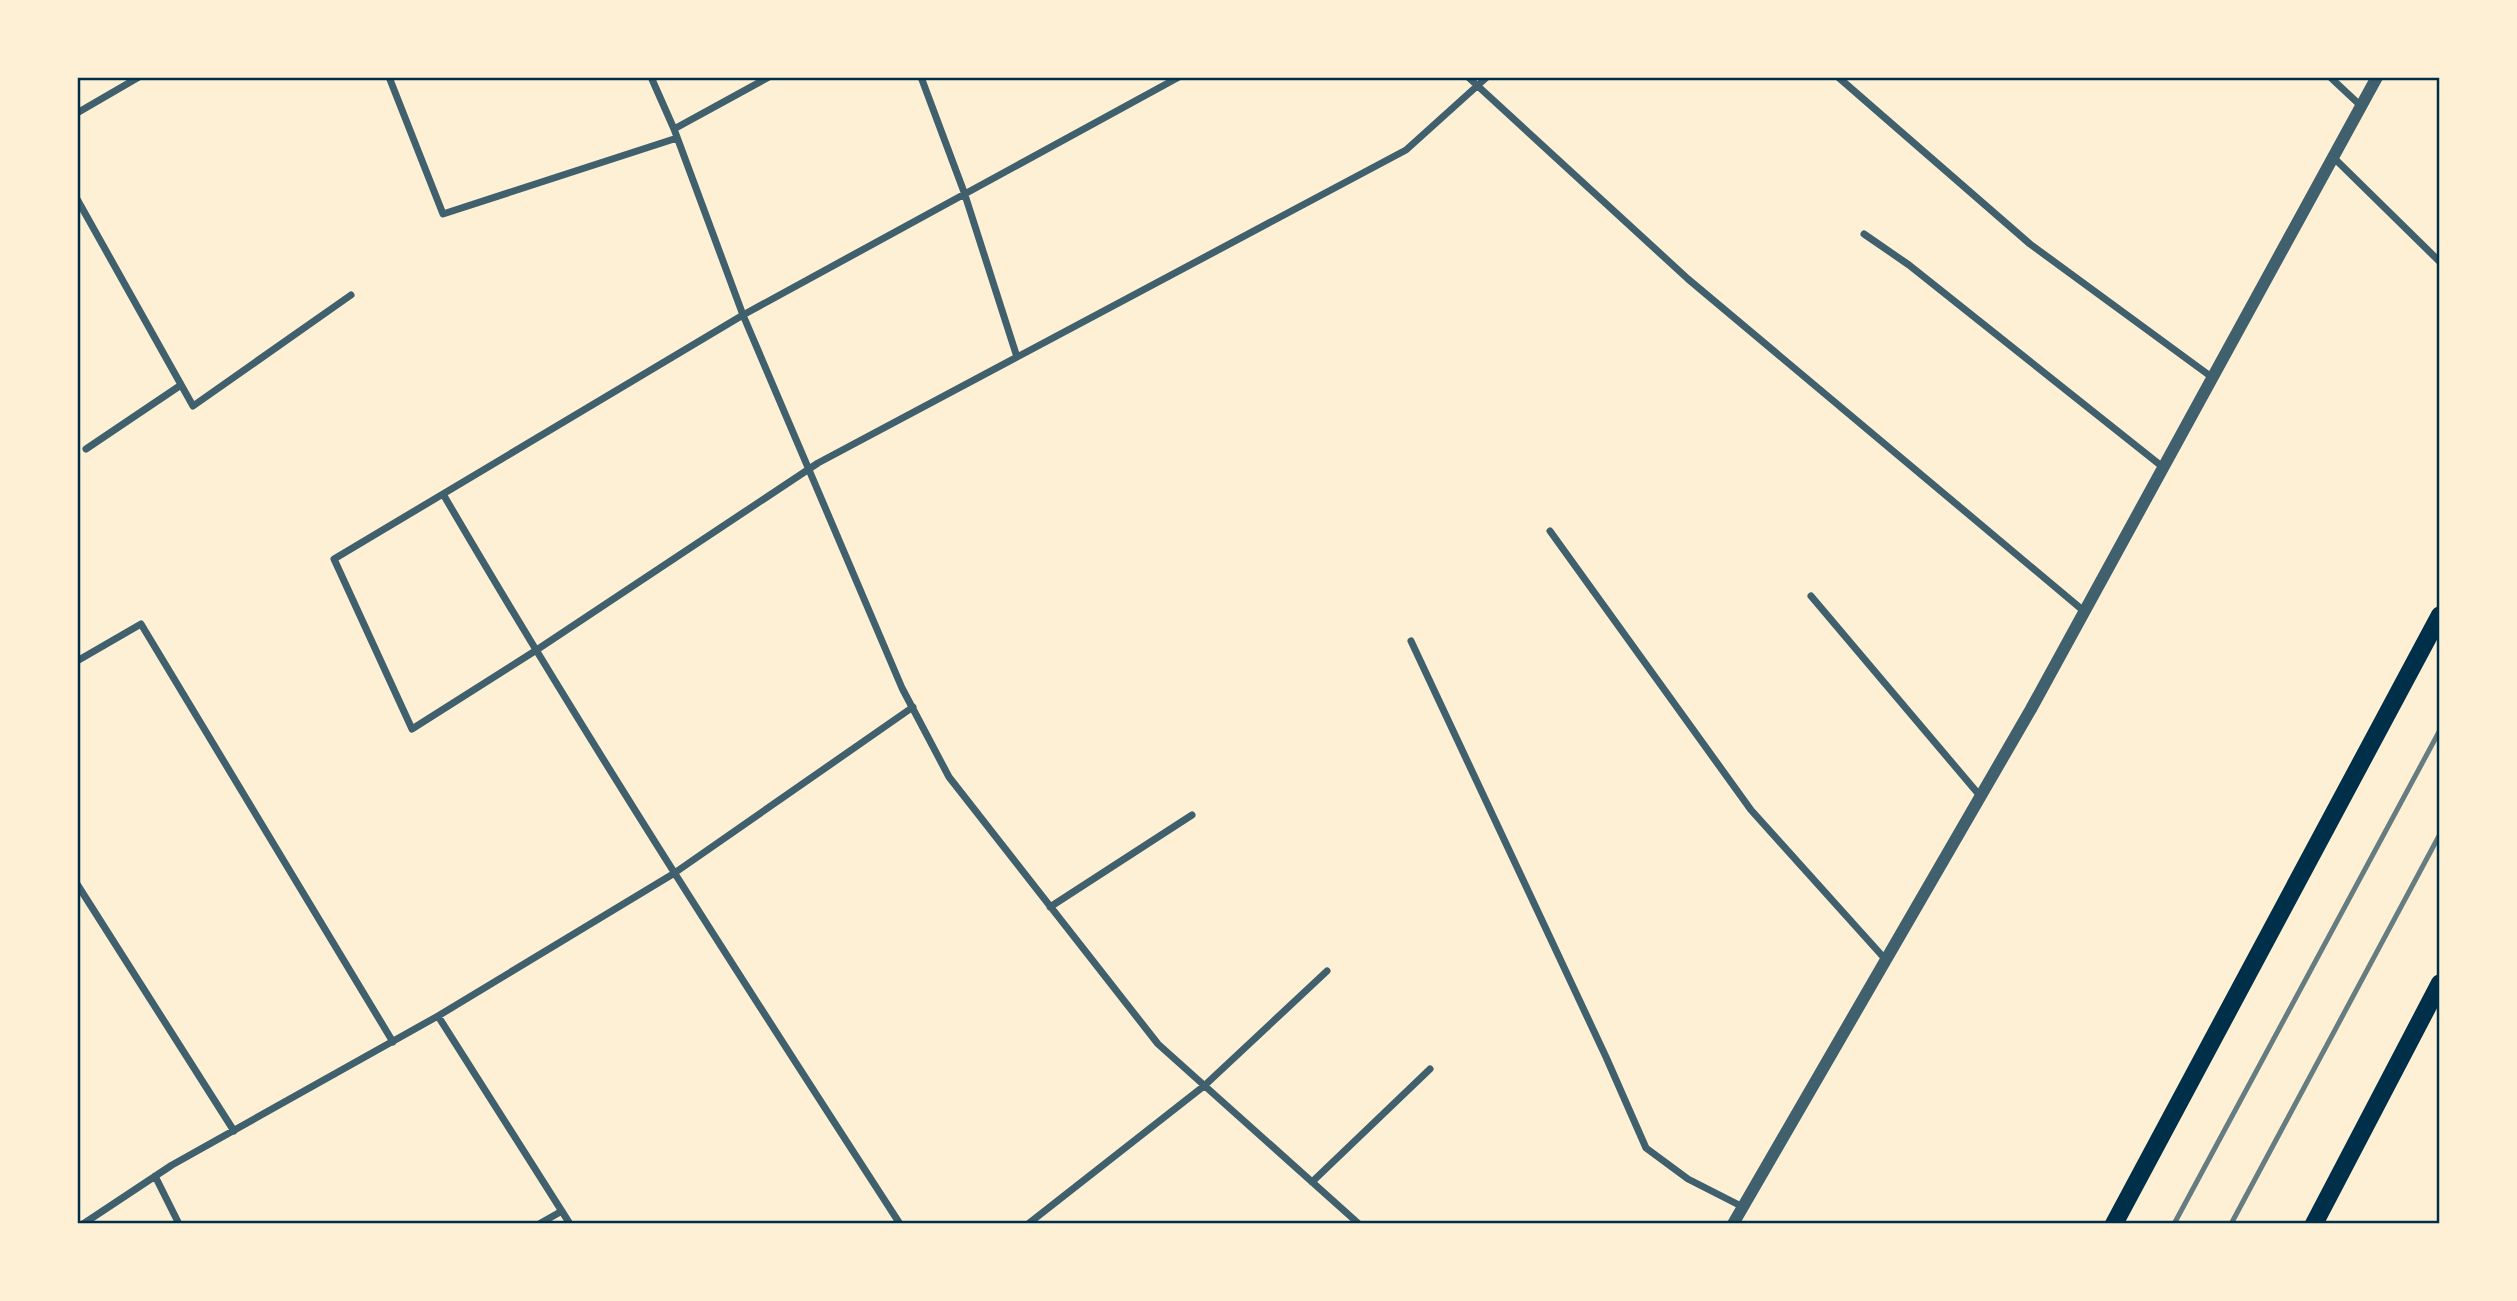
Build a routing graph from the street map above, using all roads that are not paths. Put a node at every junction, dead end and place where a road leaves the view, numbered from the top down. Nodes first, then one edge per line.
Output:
1 (139, 77) edge
2 (389, 77) edge
3 (651, 77) edge
4 (769, 77) edge
5 (921, 77) edge
6 (1180, 77) edge
7 (1468, 77) edge
8 (1488, 77) edge
9 (1839, 77) edge
10 (2330, 77) edge
11 (2377, 77) edge
12 (1477, 85) junction
13 (2361, 106) junction
14 (77, 113) edge
15 (675, 133) junction
16 (2333, 157) junction
17 (964, 192) junction
18 (77, 199) edge
19 (1864, 234) dead end
20 (2440, 262) edge
21 (351, 295) dead end
22 (743, 315) junction
23 (1017, 356) junction
24 (2213, 378) junction
25 (181, 384) junction
26 (86, 449) dead end
27 (809, 468) junction
28 (2164, 468) junction
29 (443, 494) junction
30 (1550, 531) dead end
31 (1811, 596) dead end
32 (2085, 612) junction
33 (2440, 615) edge
34 (1411, 641) dead end
35 (535, 651) junction
36 (77, 661) edge
37 (913, 707) junction
38 (1980, 797) junction
39 (1192, 815) dead end
40 (673, 874) junction
41 (77, 884) edge
42 (1050, 907) junction
43 (1887, 960) junction
44 (1327, 971) dead end
45 (2440, 983) edge
46 (438, 1016) junction
47 (393, 1042) junction
48 (1430, 1069) dead end
49 (1204, 1086) junction
50 (234, 1131) junction
51 (155, 1177) junction
52 (1312, 1182) junction
53 (1744, 1208) junction
54 (562, 1211) junction
55 (83, 1224) edge
56 (179, 1224) edge
57 (539, 1224) edge
58 (570, 1224) edge
59 (901, 1224) edge
60 (1028, 1224) edge
61 (1359, 1224) edge
62 (1733, 1224) edge
63 (2114, 1224) edge
64 (2314, 1224) edge

1 - 14 street
2 - 15 street
3 - 15 street
4 - 15 street
5 - 17 street
6 - 17 street
7 - 12 street
8 - 12 street
9 - 24 street
10 - 13 street
11 - 13 street
12 - 23 street
12 - 32 street
13 - 16 street
15 - 22 street
16 - 20 street
16 - 24 street
17 - 22 street
17 - 23 street
18 - 25 street
19 - 28 street
21 - 25 street
22 - 27 street
22 - 29 street
23 - 27 street
24 - 28 street
25 - 26 street
27 - 35 street
27 - 37 street
28 - 32 street
29 - 35 street
29 - 35 street
30 - 43 street
31 - 38 street
32 - 38 street
33 - 63 main road
34 - 53 street
35 - 40 street
36 - 47 street
37 - 40 street
37 - 42 street
38 - 43 street
39 - 42 street
40 - 46 street
40 - 59 street
41 - 50 street
42 - 49 street
43 - 53 street
44 - 49 street
45 - 64 main road
46 - 47 street
46 - 54 street
47 - 50 street
48 - 52 street
49 - 52 street
49 - 60 street
50 - 51 street
51 - 55 street
51 - 56 street
52 - 61 street
53 - 62 street
54 - 57 street
54 - 58 street

